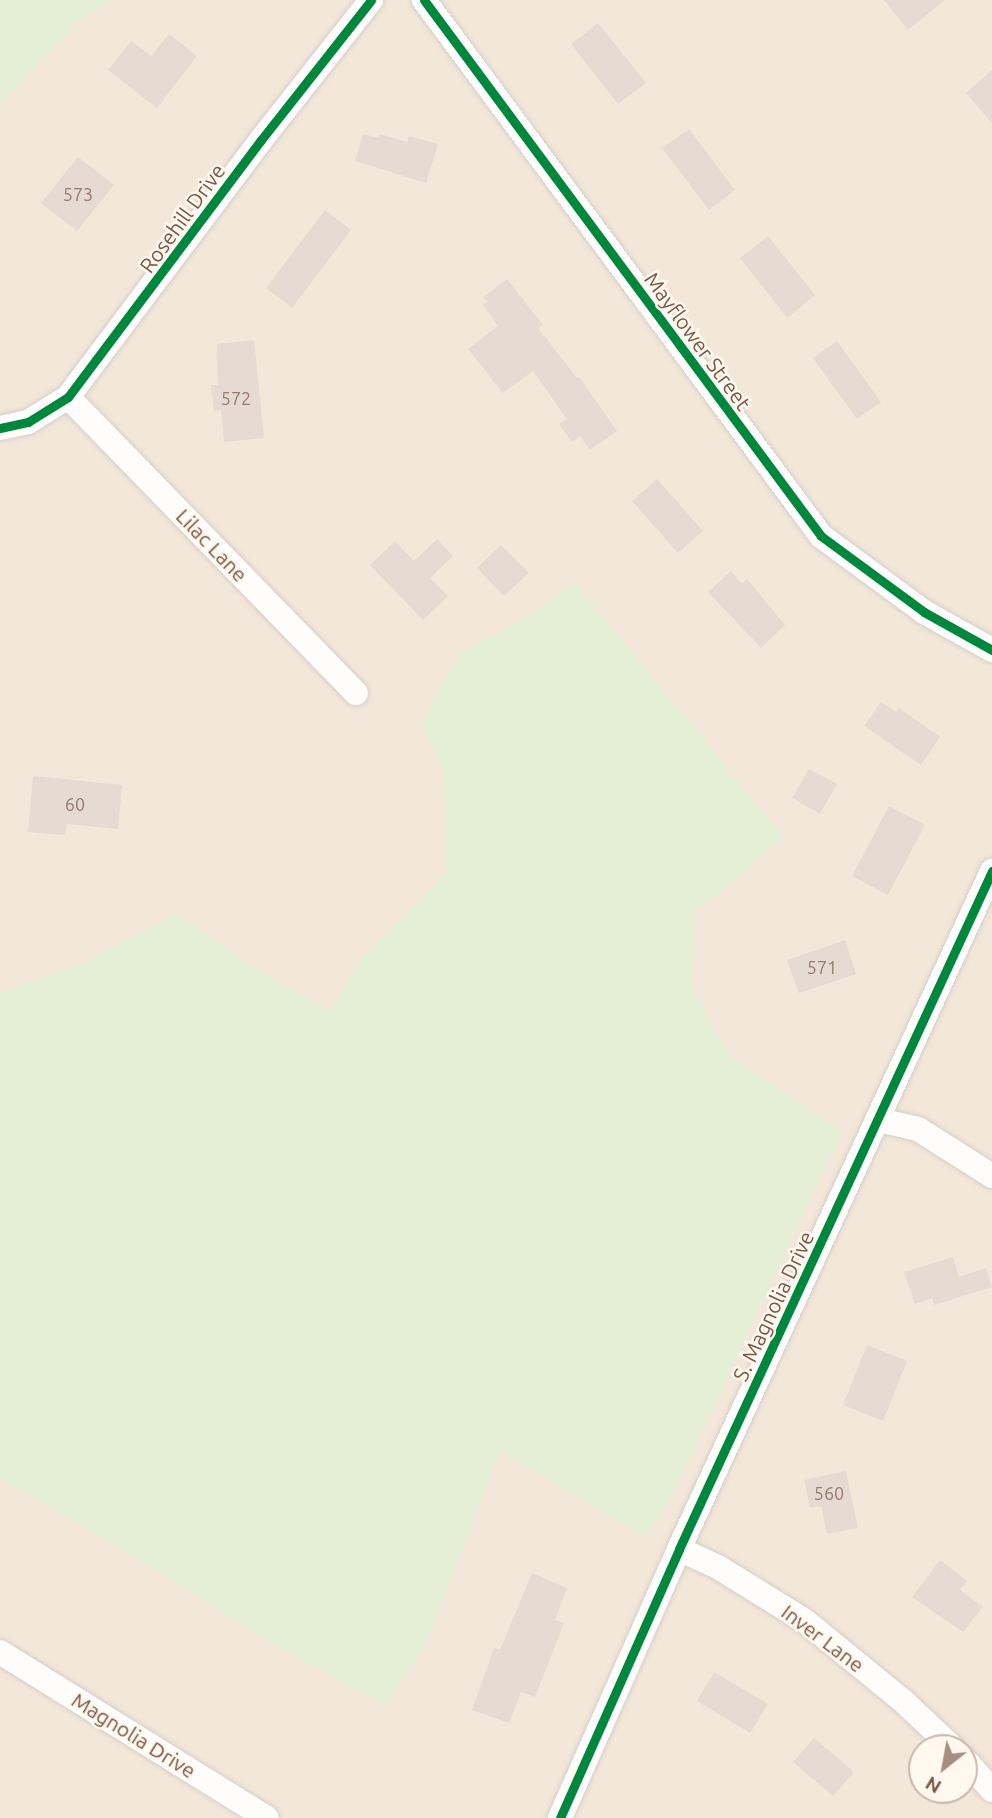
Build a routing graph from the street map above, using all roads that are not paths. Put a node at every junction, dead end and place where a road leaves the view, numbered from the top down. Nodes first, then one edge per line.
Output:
1 (371, 0) edge
2 (425, 0) edge
3 (68, 397) junction
4 (0, 428) edge
5 (992, 650) edge
6 (356, 693) dead end
7 (992, 872) edge
8 (879, 1120) junction
9 (992, 1176) edge
10 (679, 1549) junction
11 (0, 1652) edge
12 (938, 1734) edge
13 (978, 1774) edge
14 (992, 1790) edge
15 (267, 1818) edge
16 (559, 1818) edge

1 - 3 street, Rosehill Drive
2 - 5 street, Mayflower Street
3 - 4 street, Rosehill Drive
3 - 6 street, Lilac Lane
7 - 8 street, S. Magnolia Drive
8 - 9 street
8 - 10 street, S. Magnolia Drive
10 - 12 street, Inver Lane
10 - 16 street, S. Magnolia Drive
11 - 15 street, Magnolia Drive
13 - 14 street

